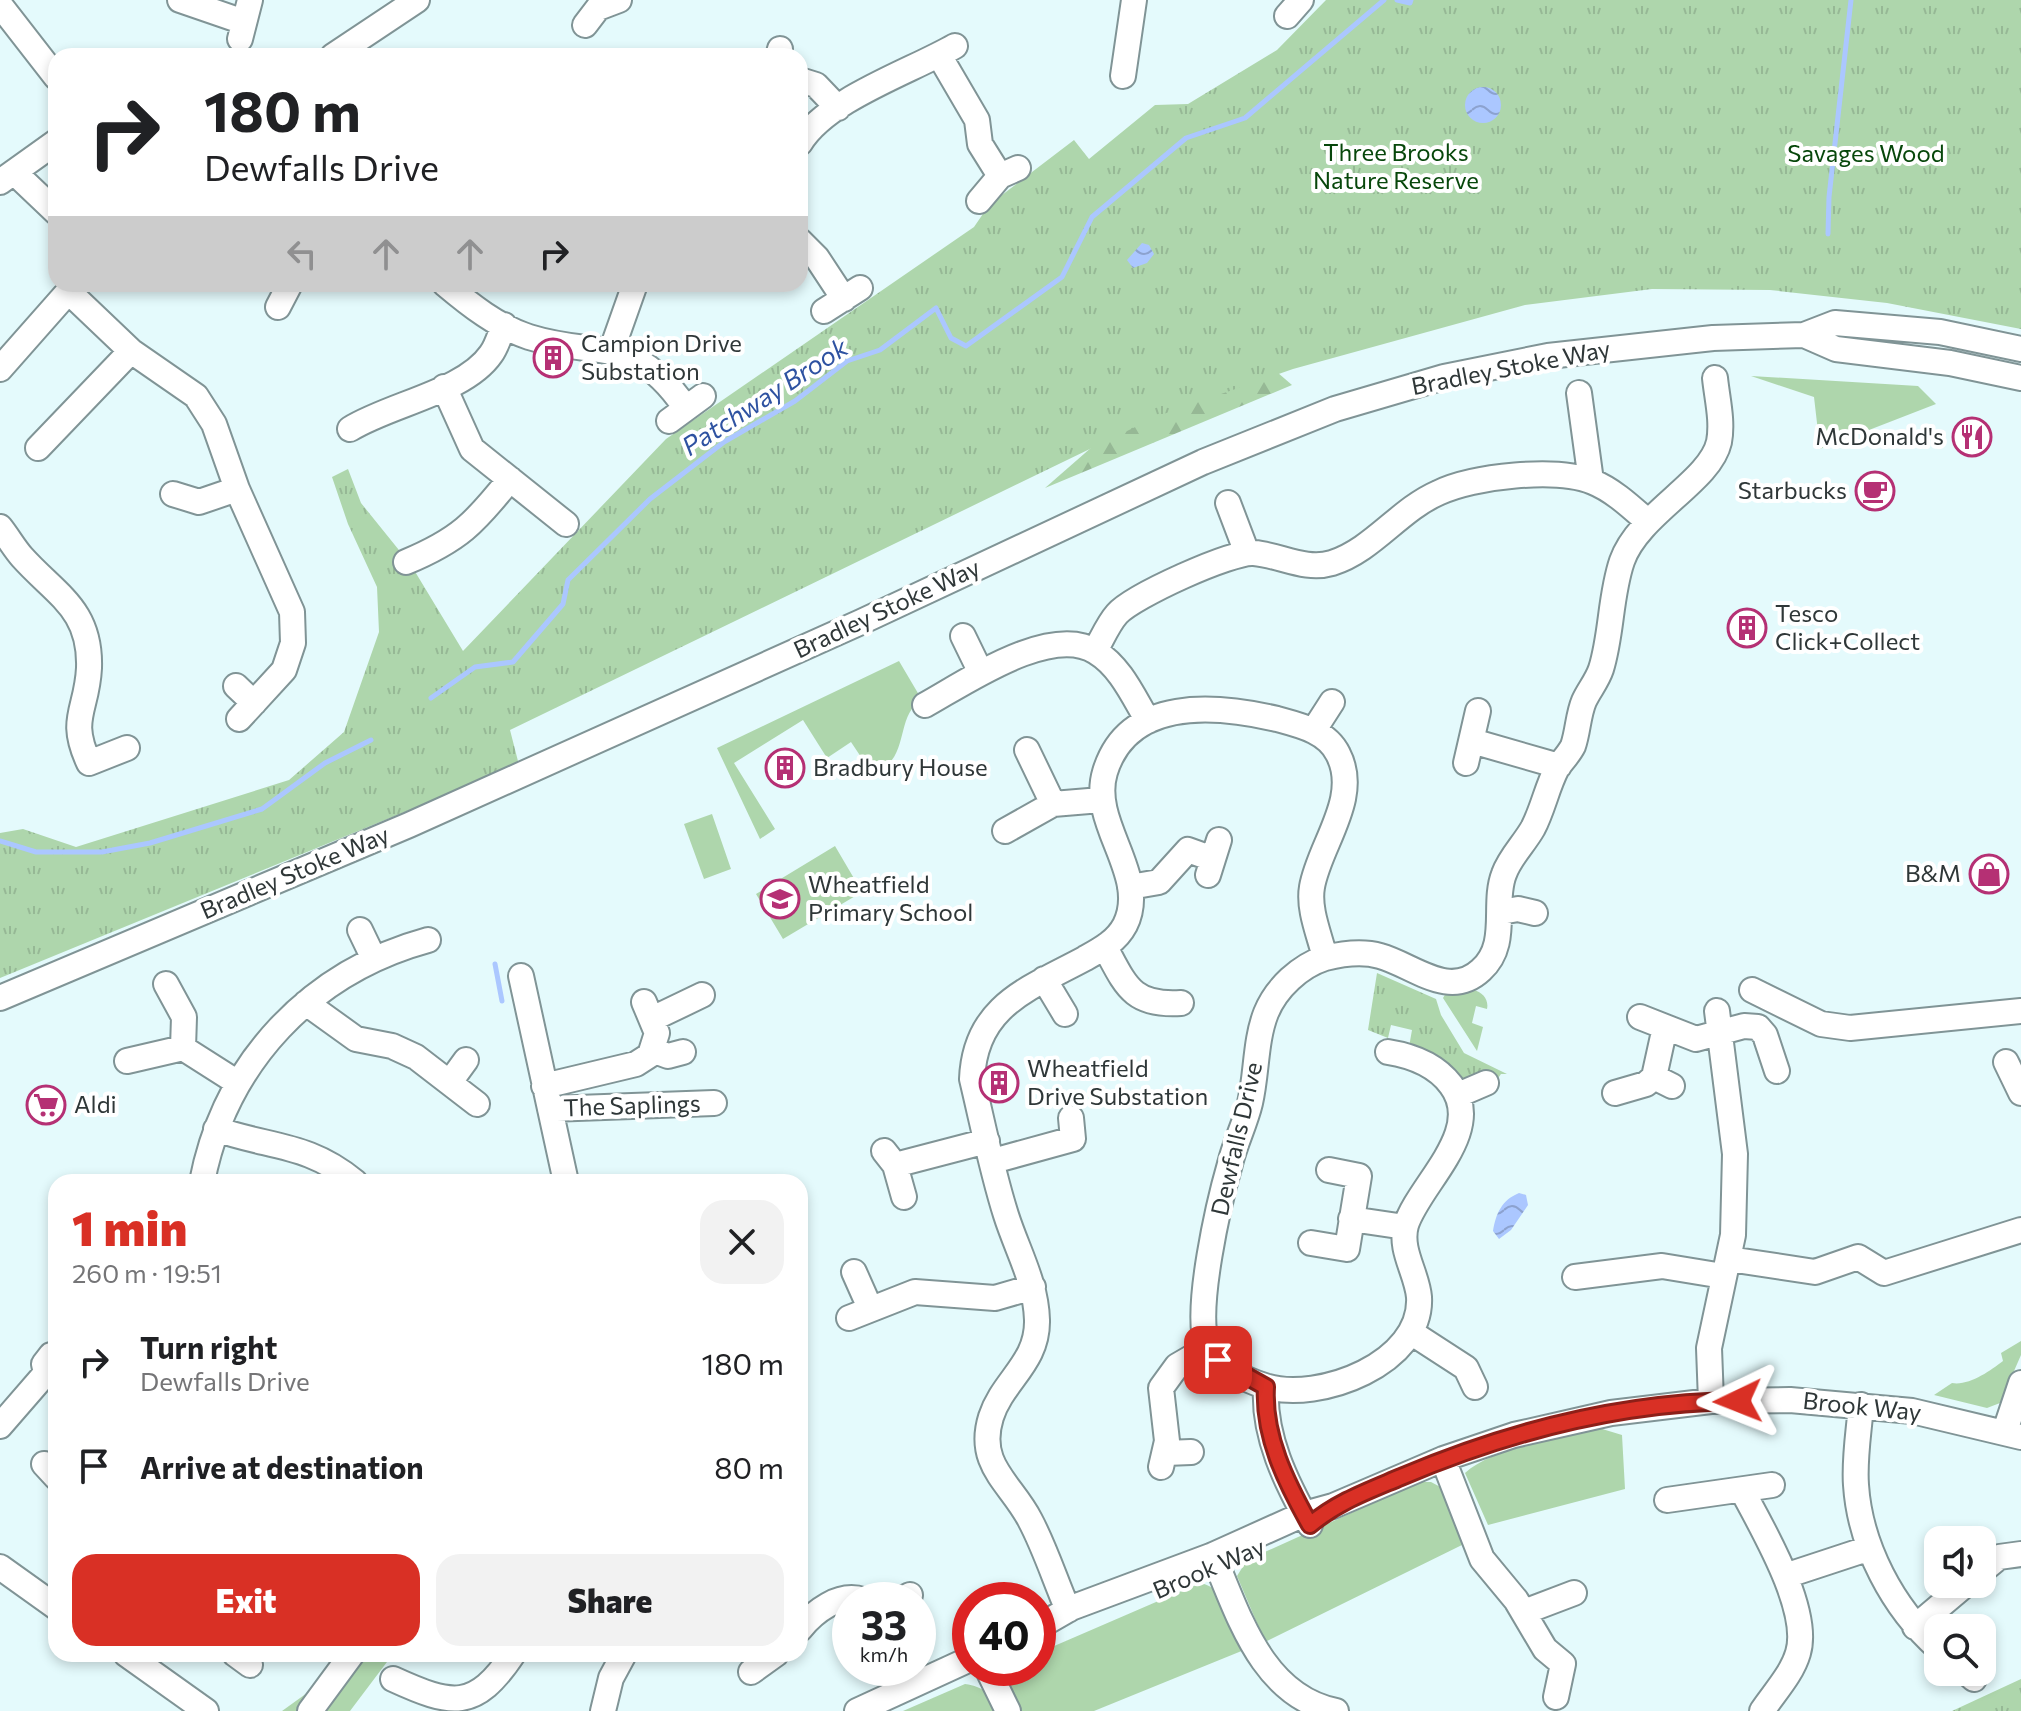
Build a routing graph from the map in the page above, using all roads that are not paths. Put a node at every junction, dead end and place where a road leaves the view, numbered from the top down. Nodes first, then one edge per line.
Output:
1 (180, 0) edge
2 (417, 0) edge
3 (1134, 0) edge
4 (12, 6) edge
5 (245, 20) edge
6 (346, 48) edge
7 (1117, 63) dead end
8 (48, 64) edge
9 (808, 82) edge
10 (838, 108) junction
11 (808, 131) edge
12 (48, 148) edge
13 (8, 178) edge
14 (979, 201) dead end
15 (48, 206) edge
16 (808, 249) edge
17 (68, 292) edge
18 (76, 292) edge
19 (286, 292) edge
20 (457, 292) edge
21 (632, 292) edge
22 (843, 299) dead end
23 (278, 307) dead end
24 (504, 325) junction
25 (1804, 335) junction
26 (612, 349) junction
27 (2021, 349) edge
28 (131, 351) junction
29 (0, 369) edge
30 (1715, 378) dead end
31 (2021, 378) edge
32 (444, 387) junction
33 (1579, 393) dead end
34 (685, 408) dead end
35 (350, 429) dead end
36 (38, 448) dead end
37 (510, 479) junction
38 (1591, 481) junction
39 (237, 489) junction
40 (173, 494) dead end
41 (1228, 503) dead end
42 (1647, 521) junction
43 (566, 524) dead end
44 (4, 539) edge
45 (1247, 553) junction
46 (406, 562) dead end
47 (963, 636) dead end
48 (1095, 651) junction
49 (981, 673) junction
50 (236, 686) dead end
51 (1332, 702) dead end
52 (925, 705) dead end
53 (1478, 711) dead end
54 (1148, 721) junction
55 (1314, 730) junction
56 (127, 748) dead end
57 (1027, 750) dead end
58 (1559, 766) junction
59 (1101, 800) junction
60 (1053, 804) junction
61 (1005, 831) dead end
62 (1213, 858) dead end
63 (1130, 887) junction
64 (1501, 912) junction
65 (1535, 913) dead end
66 (360, 930) dead end
67 (428, 940) dead end
68 (1105, 947) junction
69 (373, 957) junction
70 (1325, 958) junction
71 (521, 976) dead end
72 (1044, 979) junction
73 (166, 984) dead end
74 (1752, 990) dead end
75 (702, 995) dead end
76 (0, 998) edge
77 (306, 1003) junction
78 (1181, 1003) dead end
79 (2021, 1011) edge
80 (1065, 1014) dead end
81 (1640, 1017) dead end
82 (1718, 1023) junction
83 (1665, 1027) junction
84 (183, 1048) junction
85 (652, 1050) junction
86 (683, 1052) dead end
87 (1388, 1052) dead end
88 (466, 1060) dead end
89 (127, 1061) dead end
90 (2006, 1062) dead end
91 (1777, 1071) dead end
92 (450, 1082) junction
93 (238, 1083) junction
94 (1486, 1083) dead end
95 (1615, 1093) dead end
96 (2021, 1093) edge
97 (1458, 1095) junction
98 (547, 1097) junction
99 (714, 1103) dead end
100 (477, 1104) dead end
101 (216, 1129) junction
102 (1075, 1137) dead end
103 (990, 1151) junction
104 (1329, 1170) dead end
105 (204, 1174) edge
106 (345, 1174) edge
107 (564, 1174) edge
108 (904, 1197) dead end
109 (1351, 1219) junction
110 (1405, 1227) junction
111 (2021, 1230) edge
112 (1311, 1243) dead end
113 (1726, 1268) junction
114 (854, 1272) dead end
115 (1575, 1277) dead end
116 (1033, 1287) junction
117 (1412, 1333) junction
118 (1208, 1348) junction
119 (48, 1371) edge
120 (2021, 1383) edge
121 (1266, 1387) junction
122 (1475, 1387) dead end
123 (1711, 1401) junction
124 (1861, 1405) junction
125 (0, 1426) edge
126 (2013, 1434) edge
127 (1191, 1452) dead end
128 (1443, 1459) junction
129 (1772, 1485) dead end
130 (1742, 1490) junction
131 (1667, 1500) dead end
132 (1307, 1519) junction
133 (1870, 1548) junction
134 (2021, 1554) edge
135 (1996, 1559) edge
136 (1216, 1561) junction
137 (0, 1567) edge
138 (1785, 1576) junction
139 (1574, 1593) dead end
140 (1949, 1598) edge
141 (48, 1601) edge
142 (832, 1603) edge
143 (1524, 1612) junction
144 (808, 1613) edge
145 (1072, 1616) junction
146 (1056, 1621) edge
147 (1915, 1627) junction
148 (1056, 1629) edge
149 (1924, 1635) edge
150 (137, 1662) edge
151 (346, 1662) edge
152 (511, 1662) edge
153 (620, 1662) edge
154 (765, 1662) edge
155 (952, 1667) edge
156 (751, 1672) dead end
157 (952, 1683) edge
158 (995, 1686) edge
159 (401, 1688) dead end
160 (1556, 1697) dead end
161 (1772, 1707) edge
162 (206, 1711) edge
163 (310, 1711) edge
164 (603, 1711) edge
165 (857, 1711) edge
166 (888, 1711) edge
167 (1008, 1711) edge
168 (1336, 1711) edge

1 - 5 street
2 - 6 street
3 - 7 street
4 - 8 street
9 - 10 street
10 - 11 street
10 - 14 street
12 - 13 street
13 - 15 street
16 - 22 street
17 - 29 street
18 - 28 street
19 - 23 street
20 - 24 street
21 - 26 street
24 - 26 street
24 - 32 street
25 - 27 street, Bradley Stoke Way
25 - 31 street, Bradley Stoke Way
25 - 76 street, Bradley Stoke Way
26 - 34 street
28 - 36 street
28 - 39 street
30 - 42 street, Dewfalls Drive
32 - 35 street
32 - 37 street
33 - 38 street
37 - 43 street
37 - 46 street
38 - 42 street
38 - 45 street
39 - 40 street
39 - 50 street
41 - 45 street
42 - 58 street, Dewfalls Drive
44 - 56 street
45 - 48 street
47 - 49 street
48 - 49 street
48 - 54 street
49 - 52 street
51 - 55 street
53 - 58 street
54 - 55 street
54 - 59 street
55 - 70 street
57 - 60 street
58 - 64 street, Dewfalls Drive
59 - 60 street
59 - 63 street
60 - 61 street
62 - 63 street
63 - 68 street
64 - 65 street
64 - 70 street, Dewfalls Drive
66 - 69 street
67 - 69 street
68 - 72 street
68 - 78 street
69 - 77 street
70 - 118 street, Dewfalls Drive
71 - 98 street
72 - 80 street
72 - 103 street
73 - 84 street
74 - 79 street
75 - 85 street
77 - 92 street
77 - 93 street
81 - 83 street
82 - 83 street
82 - 91 street
82 - 113 street
83 - 95 street
84 - 89 street
84 - 93 street
85 - 86 street
85 - 98 street
87 - 97 street
88 - 92 street
90 - 96 street
92 - 100 street
93 - 101 street
94 - 97 street
97 - 110 street
98 - 99 street, The Saplings
98 - 107 street
101 - 105 street
101 - 106 street
102 - 103 street
103 - 108 street
103 - 116 street
104 - 109 street
109 - 110 street
109 - 112 street
110 - 117 street
111 - 113 street
113 - 115 street
113 - 123 street
114 - 116 street
116 - 145 street
117 - 121 street
117 - 122 street
118 - 121 street
118 - 127 street
119 - 125 street
120 - 126 street
121 - 132 street
123 - 124 street, Brook Way
123 - 128 street, Brook Way
124 - 126 street, Brook Way
124 - 133 street
128 - 132 street, Brook Way
128 - 143 street
129 - 130 street
130 - 131 street
130 - 138 street
132 - 136 street, Brook Way
133 - 138 street
133 - 147 street
134 - 135 street
136 - 145 street, Brook Way
136 - 168 street
137 - 141 street
138 - 161 street
139 - 143 street
140 - 147 street
142 - 144 street
143 - 160 street
145 - 146 street, Brook Way
145 - 148 street, Brook Way
147 - 149 street
150 - 162 street
151 - 163 street
152 - 159 street
153 - 164 street
154 - 156 street
155 - 165 street
157 - 166 street
158 - 167 street

